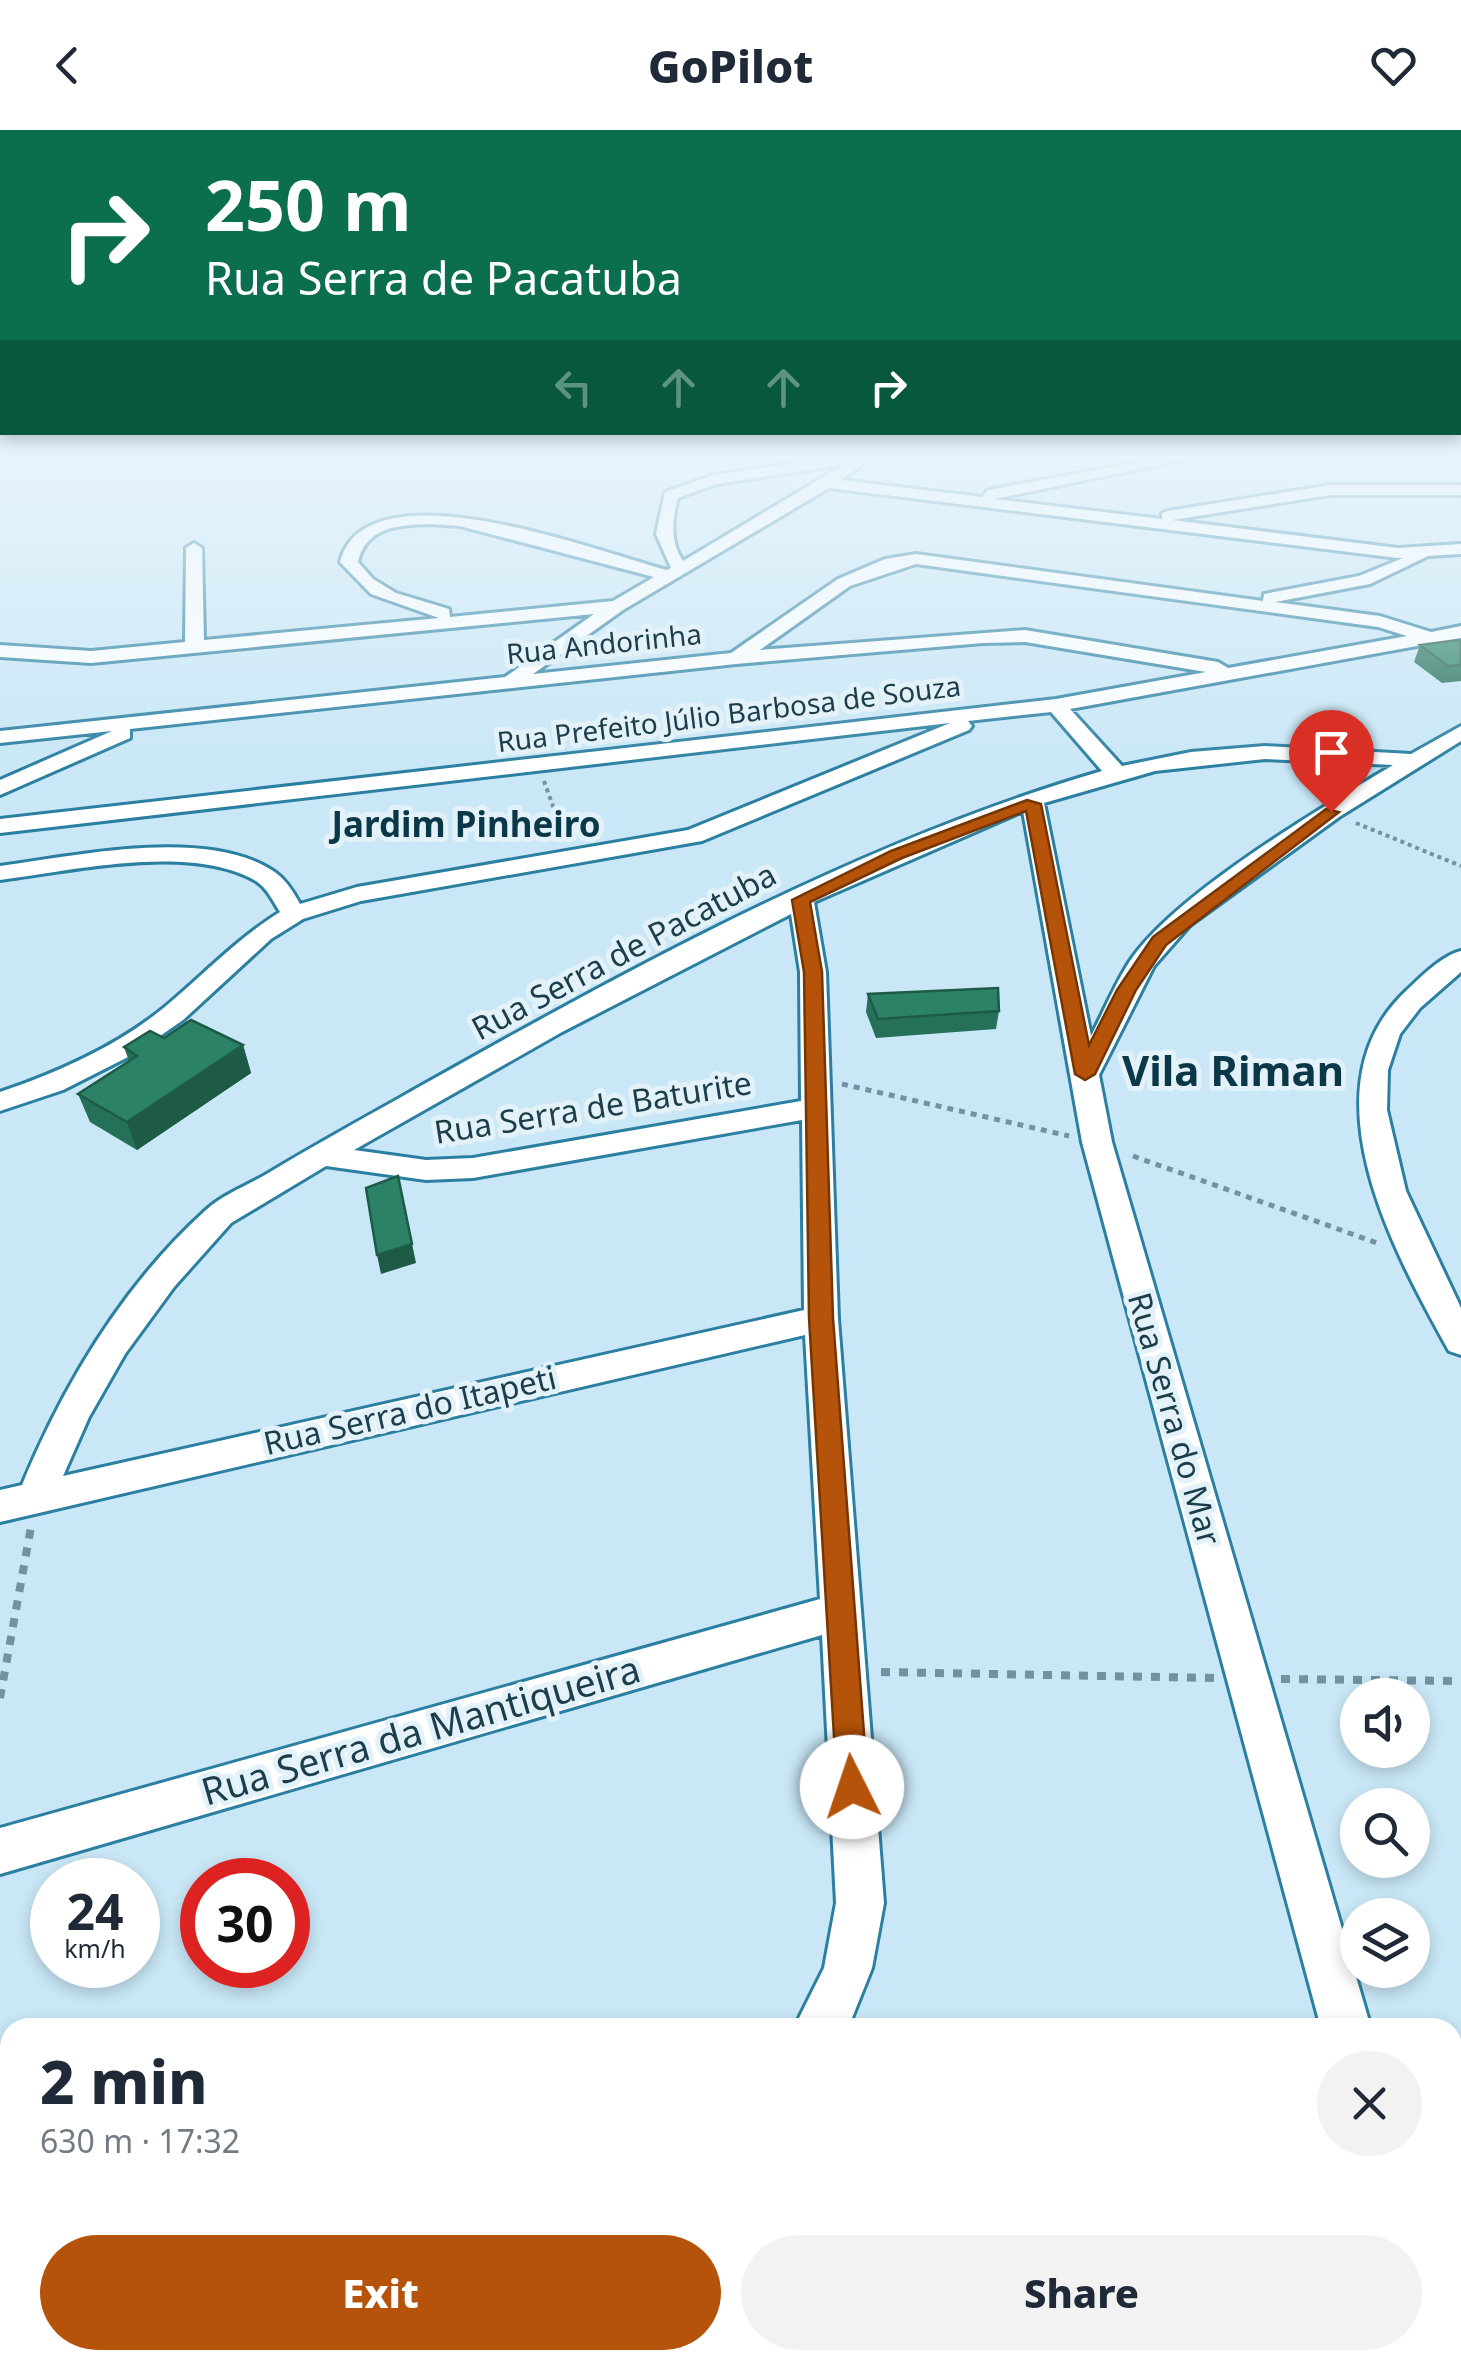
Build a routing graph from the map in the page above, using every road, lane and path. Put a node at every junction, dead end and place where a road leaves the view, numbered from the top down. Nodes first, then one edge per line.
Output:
1 (194, 561) edge
2 (348, 561) edge
3 (629, 561) edge
4 (671, 561) edge
5 (695, 561) edge
6 (894, 561) edge
7 (938, 561) edge
8 (1387, 561) edge
9 (1406, 561) edge
10 (675, 573) junction
11 (1364, 580) junction
12 (1246, 603) junction
13 (617, 606) junction
14 (408, 615) junction
15 (1461, 632) edge
16 (1433, 639) junction
17 (195, 647) junction
18 (0, 651) edge
19 (736, 658) junction
20 (1242, 672) junction
21 (510, 682) junction
22 (1056, 705) junction
23 (983, 715) junction
24 (150, 723) junction
25 (1461, 732) edge
26 (0, 737) edge
27 (1411, 760) junction
28 (539, 766) junction
29 (1117, 774) junction
30 (0, 788) edge
31 (1033, 804) junction
32 (1331, 812) junction
33 (0, 826) edge
34 (573, 860) junction
35 (1461, 866) edge
36 (0, 873) edge
37 (801, 900) junction
38 (294, 914) junction
39 (1461, 959) edge
40 (1085, 1074) junction
41 (817, 1093) junction
42 (0, 1102) edge
43 (1096, 1142) junction
44 (319, 1155) junction
45 (1421, 1257) junction
46 (821, 1318) junction
47 (1461, 1342) edge
48 (37, 1495) junction
49 (0, 1506) edge
50 (842, 1611) junction
51 (845, 1672) junction
52 (1248, 1678) junction
53 (1461, 1682) edge
54 (0, 1698) edge
55 (0, 1852) edge
56 (826, 2018) edge
57 (1343, 2018) edge

1 - 17 street
2 - 14 street
3 - 10 street
4 - 10 street
5 - 10 street
6 - 19 street
7 - 12 street
8 - 11 street
9 - 11 street
10 - 13 street
11 - 12 street
12 - 16 street
13 - 14 street
13 - 21 street
14 - 17 street
15 - 16 street, Rua Prefeito Júlio Barbosa de Souza
16 - 20 street, Rua Prefeito Júlio Barbosa de Souza
17 - 18 street
19 - 20 street, Rua Andorinha
19 - 21 street, Rua Andorinha
20 - 22 street, Rua Prefeito Júlio Barbosa de Souza
21 - 24 street, Rua Andorinha
22 - 23 street, Rua Prefeito Júlio Barbosa de Souza
22 - 29 street
23 - 28 street, Rua Prefeito Júlio Barbosa de Souza
23 - 34 street
24 - 26 street, Rua Andorinha
24 - 30 street
25 - 27 street
27 - 29 street, Rua Serra de Pacatuba
27 - 32 street
28 - 33 street, Rua Prefeito Júlio Barbosa de Souza
28 - 34 path
29 - 31 street, Rua Serra de Pacatuba
31 - 37 street, Rua Serra de Pacatuba
31 - 40 street, Rua Serra do Mar
32 - 35 path
32 - 40 street
34 - 38 street
36 - 38 street
37 - 41 street
37 - 44 street, Rua Serra de Pacatuba
38 - 42 street
39 - 45 street
40 - 43 street, Rua Serra do Mar
41 - 43 path
41 - 44 street, Rua Serra de Baturite
41 - 46 street
43 - 45 path
43 - 52 street, Rua Serra do Mar
44 - 48 street, Rua Serra de Pacatuba
45 - 47 street
46 - 48 street, Rua Serra do Itapeti
46 - 50 street
48 - 49 street, Rua Serra do Itapeti
48 - 54 path
50 - 51 street
50 - 55 street, Rua Serra da Mantiqueira
51 - 52 path
51 - 56 street
52 - 53 path
52 - 57 street, Rua Serra do Mar

